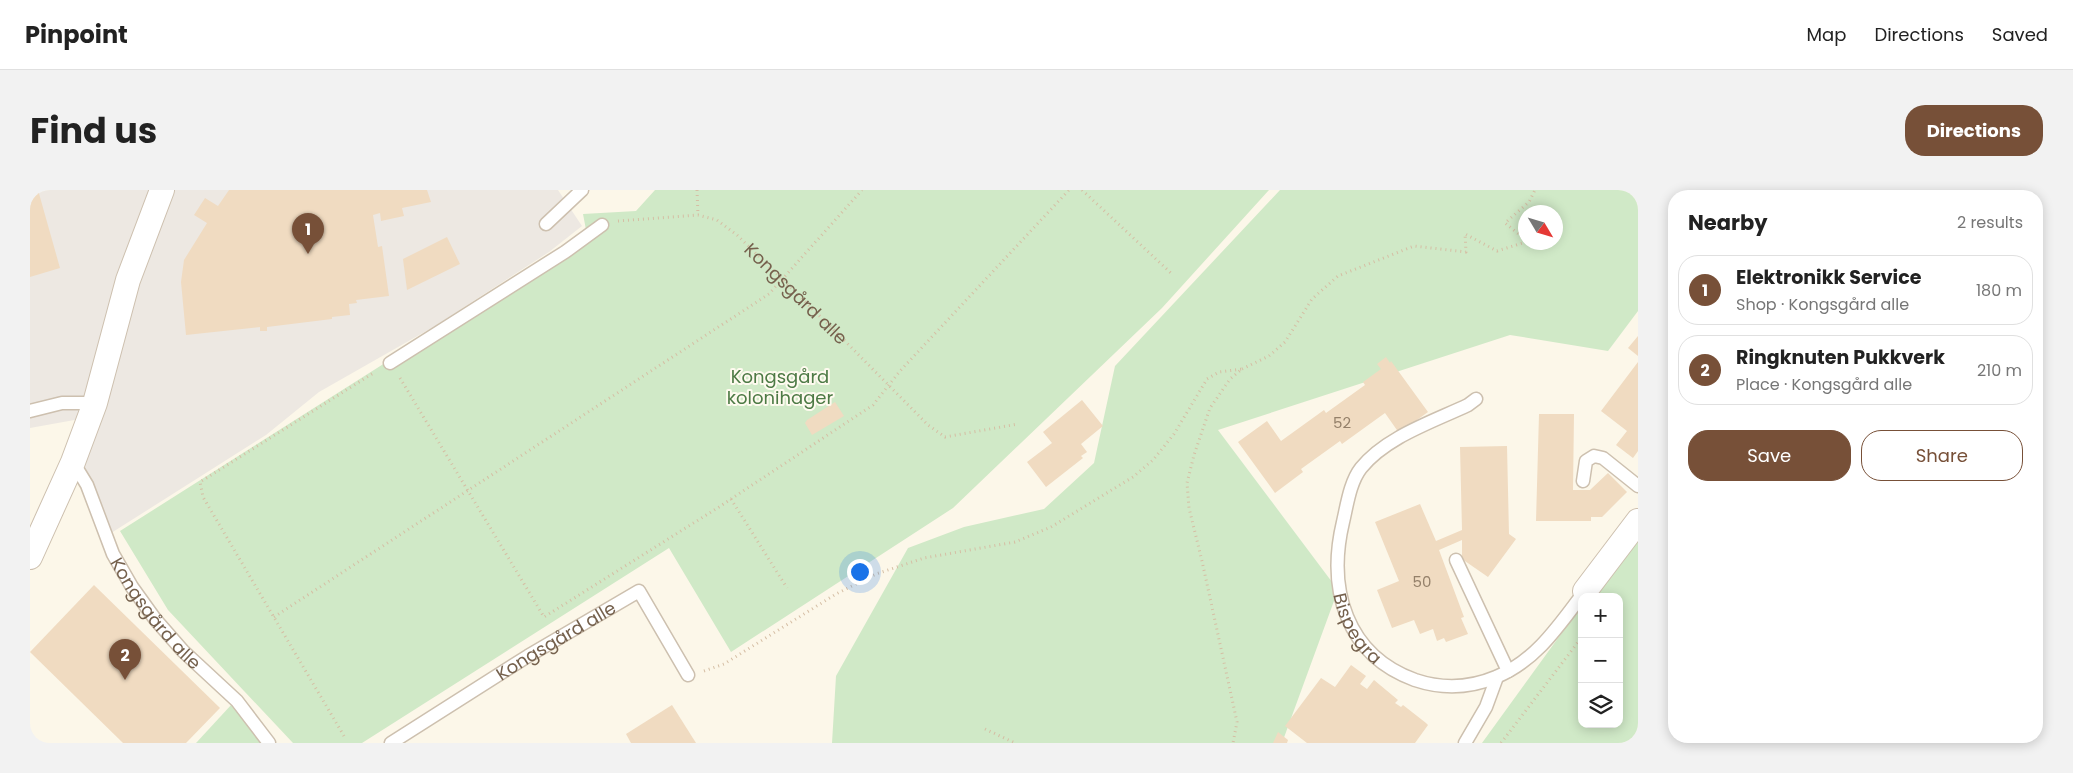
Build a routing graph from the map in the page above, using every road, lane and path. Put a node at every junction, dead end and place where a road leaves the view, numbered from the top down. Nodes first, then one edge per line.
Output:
1 (162, 190) edge
2 (582, 190) edge
3 (697, 190) edge
4 (862, 190) edge
5 (1069, 190) edge
6 (1082, 190) edge
7 (1535, 190) edge
8 (1525, 205) edge
9 (1518, 211) edge
10 (698, 215) junction
11 (546, 224) dead end
12 (602, 225) joint
13 (1518, 234) edge
14 (1518, 244) edge
15 (1172, 274) dead end
16 (783, 280) junction
17 (390, 362) junction
18 (1242, 369) junction
19 (889, 386) junction
20 (1476, 399) dead end
21 (95, 403) junction
22 (30, 411) edge
23 (1018, 424) dead end
24 (73, 462) junction
25 (1583, 480) dead end
26 (1638, 486) edge
27 (467, 491) junction
28 (731, 499) junction
29 (1638, 521) edge
30 (30, 557) edge
31 (1456, 560) dead end
32 (787, 588) dead end
33 (1585, 591) joint
34 (274, 617) junction
35 (1581, 638) edge
36 (1502, 674) junction
37 (688, 675) joint
38 (985, 729) dead end
39 (344, 736) dead end
40 (269, 743) edge
41 (391, 743) edge
42 (1015, 743) edge
43 (1233, 743) edge
44 (1465, 743) edge
45 (1501, 743) edge

1 - 21 street
2 - 11 lane
3 - 10 path
4 - 16 path
5 - 19 path
6 - 15 path
7 - 8 path
9 - 13 path
10 - 12 path, Kongsgård alle
10 - 16 path, Kongsgård alle
12 - 17 lane
14 - 18 path
16 - 19 path, Kongsgård alle
16 - 27 path
17 - 27 path
17 - 34 path
18 - 37 path
18 - 43 path
19 - 23 path, Kongsgård alle
19 - 28 path
20 - 36 lane, Bispegra
21 - 22 lane
21 - 24 street
24 - 30 street
24 - 40 lane, Kongsgård alle
25 - 26 lane
27 - 28 path
27 - 34 path
28 - 32 path
29 - 33 street, Bispegra
31 - 36 lane
33 - 36 lane, Bispegra
34 - 39 path
35 - 45 path
36 - 44 lane
37 - 41 lane, Kongsgård alle
38 - 42 path

